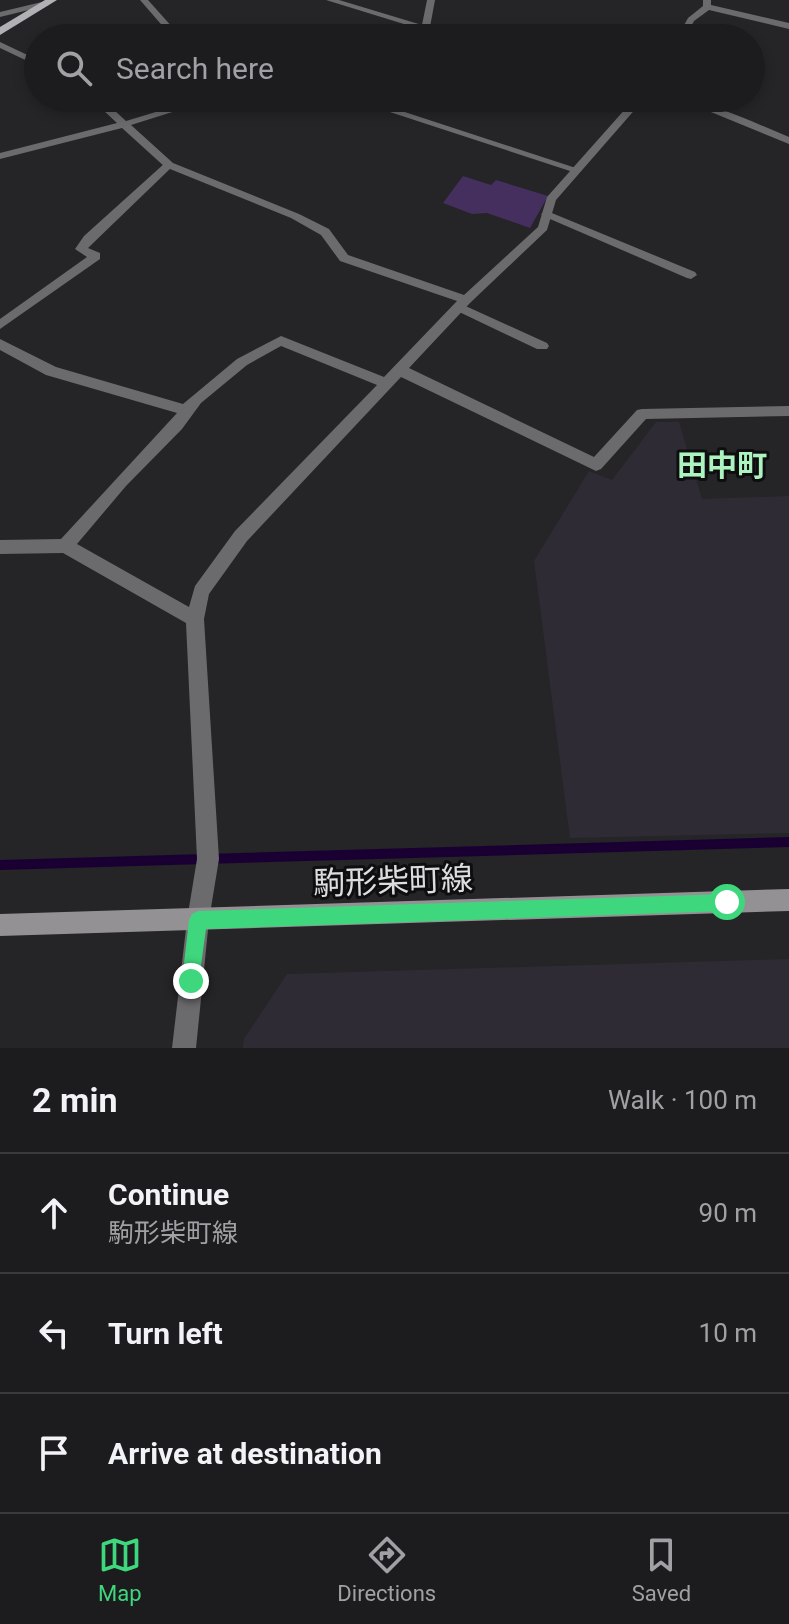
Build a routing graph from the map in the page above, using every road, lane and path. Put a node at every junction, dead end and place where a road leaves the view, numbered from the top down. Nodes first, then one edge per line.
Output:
1 (144, 0) edge
2 (330, 0) edge
3 (431, 0) edge
4 (49, 2) edge
5 (707, 3) edge
6 (0, 15) edge
7 (165, 24) edge
8 (409, 24) edge
9 (426, 24) edge
10 (689, 24) edge
11 (789, 26) edge
12 (0, 32) edge
13 (0, 45) edge
14 (24, 56) edge
15 (111, 112) edge
16 (165, 112) edge
17 (396, 112) edge
18 (628, 112) edge
19 (719, 112) edge
20 (125, 124) junction
21 (789, 141) edge
22 (0, 156) edge
23 (169, 165) junction
24 (577, 170) junction
25 (547, 214) junction
26 (691, 275) dead end
27 (462, 304) junction
28 (0, 325) edge
29 (0, 344) edge
30 (542, 346) dead end
31 (400, 370) junction
32 (386, 383) junction
33 (186, 410) junction
34 (789, 411) edge
35 (65, 546) junction
36 (0, 547) edge
37 (195, 619) junction
38 (789, 900) edge
39 (198, 920) junction
40 (0, 925) edge
41 (184, 1048) edge

1 - 7 street
2 - 8 street
3 - 9 street
4 - 6 street
4 - 12 main road
5 - 10 street
5 - 11 street
13 - 14 street
15 - 20 street
16 - 20 street
17 - 24 street
18 - 24 street
19 - 21 street
20 - 22 street
20 - 23 street
23 - 27 street
23 - 28 street
24 - 25 street
25 - 26 street
25 - 27 street
27 - 30 street
27 - 31 street
29 - 33 street
31 - 32 street
31 - 34 street
32 - 33 street
32 - 37 street
33 - 35 street
35 - 36 street
35 - 37 street
37 - 39 street
38 - 39 main road, 駒形柴町線
39 - 40 main road, 駒形柴町線
39 - 41 street

